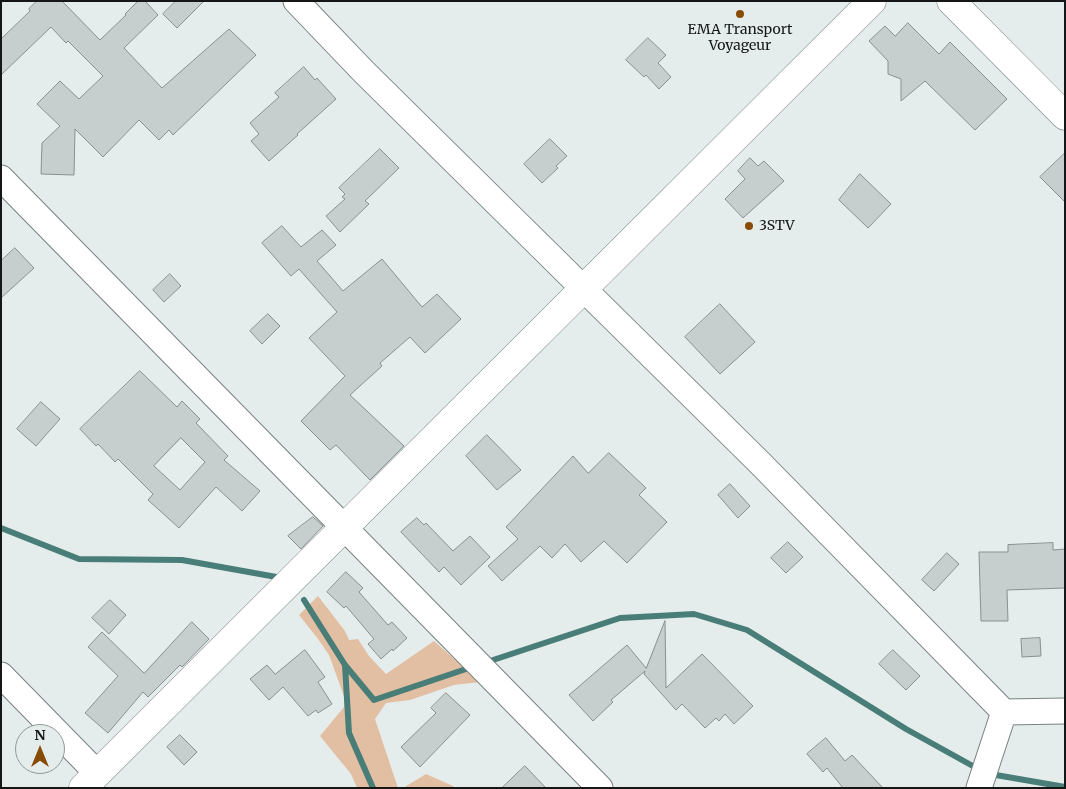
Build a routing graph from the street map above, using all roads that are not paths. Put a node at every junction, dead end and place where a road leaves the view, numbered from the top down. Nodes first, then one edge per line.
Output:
1 (296, 1) edge
2 (872, 1) edge
3 (951, 1) edge
4 (1065, 116) edge
5 (1, 178) edge
6 (584, 288) junction
7 (344, 528) junction
8 (1, 675) edge
9 (1004, 712) junction
10 (1065, 712) edge
11 (90, 780) edge
12 (600, 788) edge
13 (980, 788) edge

1 - 6 street
2 - 6 street
3 - 4 street
5 - 7 street
6 - 7 street
6 - 9 street
7 - 11 street
7 - 12 street
8 - 11 street
9 - 10 street
9 - 13 street

